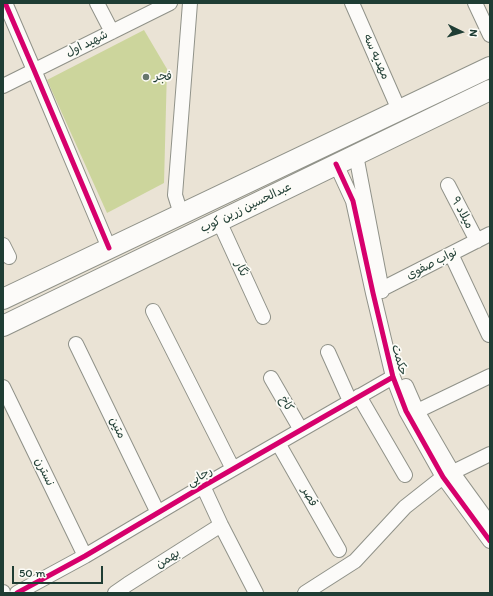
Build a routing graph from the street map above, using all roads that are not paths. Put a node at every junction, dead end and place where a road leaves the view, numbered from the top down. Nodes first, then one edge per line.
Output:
1 (97, 3) edge
2 (170, 3) edge
3 (190, 3) edge
4 (352, 3) edge
5 (475, 3) edge
6 (6, 5) dead end
7 (112, 32) junction
8 (490, 35) edge
9 (490, 66) edge
10 (34, 70) junction
11 (3, 86) edge
12 (490, 90) edge
13 (399, 110) junction
14 (305, 155) junction
15 (356, 155) junction
16 (336, 164) junction
17 (273, 170) junction
18 (309, 177) junction
19 (448, 185) dead end
20 (279, 192) junction
21 (181, 214) junction
22 (219, 221) junction
23 (490, 234) edge
24 (477, 241) junction
25 (109, 248) junction
26 (451, 254) junction
27 (377, 291) junction
28 (3, 300) edge
29 (153, 311) dead end
30 (263, 316) dead end
31 (3, 326) edge
32 (489, 335) edge
33 (76, 344) dead end
34 (328, 352) dead end
35 (490, 376) edge
36 (393, 377) junction
37 (271, 378) dead end
38 (3, 387) edge
39 (355, 399) junction
40 (412, 413) junction
41 (301, 430) junction
42 (278, 443) junction
43 (490, 454) edge
44 (233, 469) junction
45 (405, 475) dead end
46 (448, 475) junction
47 (203, 486) junction
48 (158, 513) junction
49 (490, 524) edge
50 (221, 526) junction
51 (490, 541) edge
52 (339, 550) dead end
53 (85, 556) junction
54 (17, 593) edge
55 (115, 593) edge
56 (256, 593) edge
57 (305, 593) edge

1 - 7 street
2 - 7 street, شهید اول
3 - 21 street
4 - 13 street, مهدیه سه
5 - 8 street
6 - 10 street
7 - 10 street, شهید اول
9 - 13 main road, عبدالحسین زرین کوب
10 - 11 street, شهید اول
10 - 25 street
12 - 15 main road, عبدالحسین زرین کوب
13 - 14 main road, عبدالحسین زرین کوب
14 - 17 main road, عبدالحسین زرین کوب
14 - 18 main road
15 - 16 main road, عبدالحسین زرین کوب
15 - 27 street, حکمت
16 - 18 main road, عبدالحسین زرین کوب
16 - 27 street, حکمت
17 - 20 main road
17 - 21 main road, عبدالحسین زرین کوب
18 - 20 main road, عبدالحسین زرین کوب
19 - 24 street, میلاد ۹
20 - 22 main road, عبدالحسین زرین کوب
21 - 25 main road, عبدالحسین زرین کوب
22 - 30 street, نگار
22 - 31 main road, عبدالحسین زرین کوب
23 - 24 street, نواب صفوی
24 - 26 street, نواب صفوی
25 - 28 main road, عبدالحسین زرین کوب
26 - 27 street, نواب صفوی
26 - 32 street
27 - 36 street, حکمت
27 - 40 street, حکمت
29 - 44 street
33 - 48 street, متین
34 - 39 street
35 - 40 street
36 - 39 street, رجایی
36 - 40 street, حکمت
37 - 41 street, کاخ
38 - 53 street, نسترن
39 - 41 street, رجایی
39 - 45 street
40 - 46 street, حکمت
41 - 42 street, رجایی
42 - 44 street, رجایی
42 - 52 street, قصر
43 - 46 street
44 - 47 street, رجایی
46 - 49 street, حکمت
46 - 51 street, حکمت
46 - 57 street
47 - 48 street, رجایی
47 - 50 street
48 - 53 street, رجایی
50 - 55 street, بهمن
50 - 56 street
53 - 54 street, رجایی

